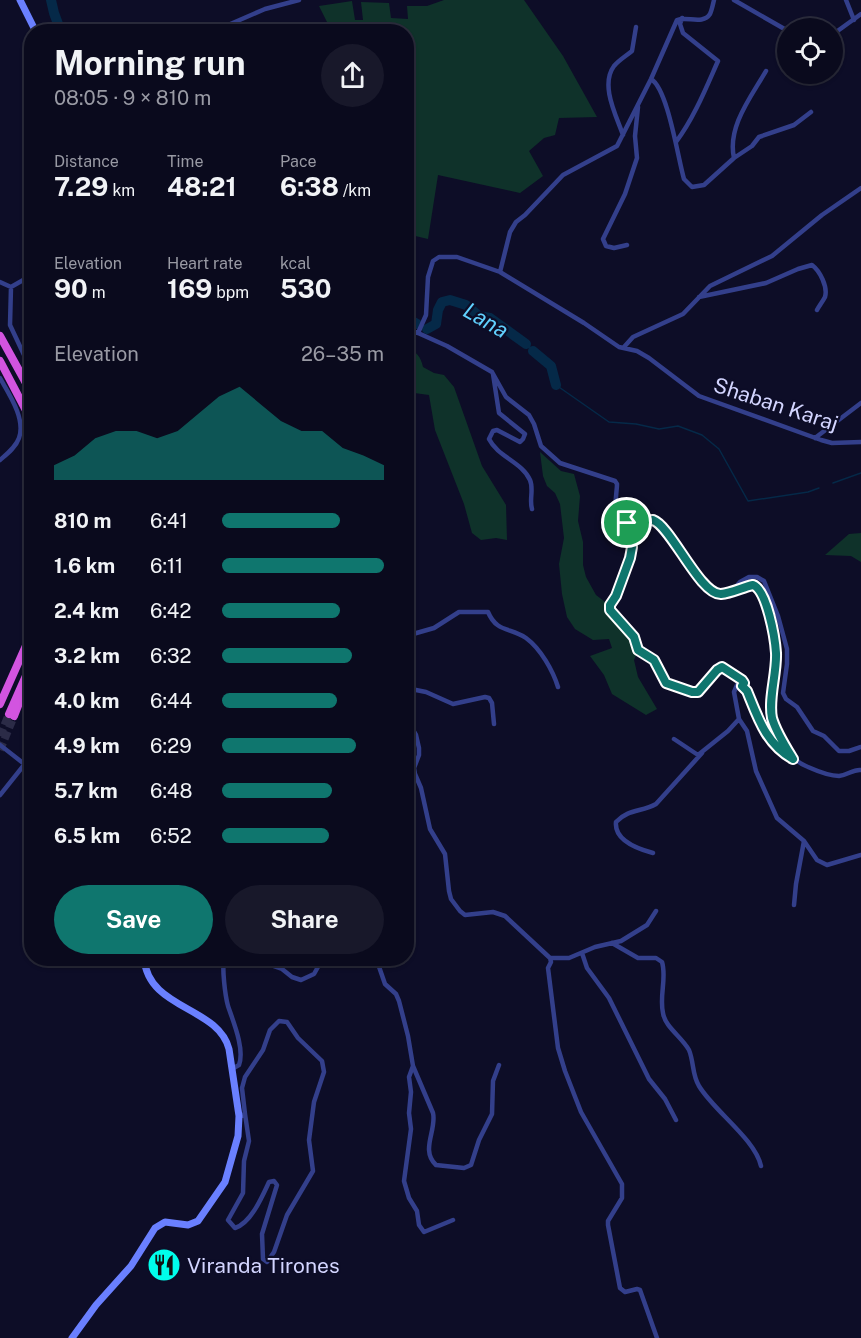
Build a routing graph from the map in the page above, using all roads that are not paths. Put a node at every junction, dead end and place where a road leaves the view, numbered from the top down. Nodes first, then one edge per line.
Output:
1 (20, 0) edge
2 (299, 0) edge
3 (714, 0) edge
4 (734, 0) edge
5 (846, 0) edge
6 (861, 14) edge
7 (682, 18) junction
8 (854, 20) junction
9 (32, 24) edge
10 (230, 24) edge
11 (777, 25) edge
12 (636, 27) dead end
13 (843, 28) edge
14 (766, 71) dead end
15 (651, 79) junction
16 (638, 104) junction
17 (811, 112) dead end
18 (623, 135) junction
19 (676, 142) junction
20 (734, 158) junction
21 (861, 188) edge
22 (852, 194) junction
23 (861, 195) edge
24 (627, 245) dead end
25 (500, 272) junction
26 (24, 280) edge
27 (0, 282) edge
28 (11, 287) junction
29 (699, 297) junction
30 (817, 310) dead end
31 (414, 332) edge
32 (418, 333) junction
33 (0, 336) edge
34 (624, 347) junction
35 (24, 355) edge
36 (0, 361) edge
37 (493, 374) junction
38 (0, 378) edge
39 (24, 380) edge
40 (861, 403) edge
41 (24, 407) edge
42 (815, 438) junction
43 (861, 442) edge
44 (0, 460) edge
45 (532, 509) dead end
46 (627, 523) junction
47 (732, 591) junction
48 (414, 634) edge
49 (24, 649) edge
50 (24, 682) edge
51 (742, 686) junction
52 (558, 687) dead end
53 (414, 690) edge
54 (2, 694) edge
55 (24, 695) edge
56 (0, 704) edge
57 (739, 719) junction
58 (494, 724) dead end
59 (414, 732) edge
60 (674, 739) dead end
61 (0, 745) edge
62 (861, 747) edge
63 (702, 753) junction
64 (793, 759) junction
65 (24, 765) joint
66 (414, 768) edge
67 (414, 768) edge
68 (861, 770) edge
69 (0, 795) edge
70 (804, 841) junction
71 (653, 853) dead end
72 (861, 855) edge
73 (794, 905) dead end
74 (656, 911) dead end
75 (612, 943) junction
76 (582, 953) junction
77 (550, 958) junction
78 (146, 966) edge
79 (225, 966) edge
80 (274, 966) edge
81 (318, 966) edge
82 (379, 966) edge
83 (499, 1065) dead end
84 (413, 1066) junction
85 (231, 1070) junction
86 (242, 1115) junction
87 (676, 1120) dead end
88 (761, 1166) dead end
89 (453, 1220) dead end
90 (72, 1338) edge
91 (657, 1338) edge

1 - 9 main road
2 - 10 street
3 - 7 street
4 - 11 street
5 - 8 street
6 - 8 street
7 - 15 street
7 - 19 street
8 - 13 street
12 - 18 street
14 - 20 street
15 - 16 street
15 - 19 street
16 - 18 street
16 - 24 street
17 - 20 street
18 - 25 street
19 - 20 street
21 - 22 street
22 - 23 street
22 - 29 street
25 - 32 street, Shaban Karaj
25 - 34 street, Shaban Karaj
26 - 28 street
27 - 28 street
28 - 35 street
29 - 30 street
29 - 34 street
31 - 32 street
32 - 37 street
33 - 39 highway
34 - 42 street, Shaban Karaj
36 - 41 highway
37 - 45 street
37 - 46 street
38 - 44 street
40 - 42 street
42 - 43 street, Shaban Karaj
46 - 47 street
46 - 51 street
47 - 62 street
47 - 64 street
48 - 52 street
49 - 54 highway
50 - 55 highway
51 - 57 street
51 - 64 street
53 - 58 street
54 - 56 highway
57 - 63 street
57 - 70 street
59 - 66 street
60 - 63 street
61 - 65 street
63 - 71 street
64 - 68 street
65 - 69 street
67 - 77 street
70 - 72 street
70 - 73 street
74 - 75 street
75 - 76 street
75 - 88 street
76 - 77 street
76 - 87 street
77 - 91 street
78 - 85 main road
79 - 85 street
80 - 81 street
82 - 84 street
83 - 84 street
84 - 89 street
85 - 86 main road
86 - 86 street
86 - 90 main road

